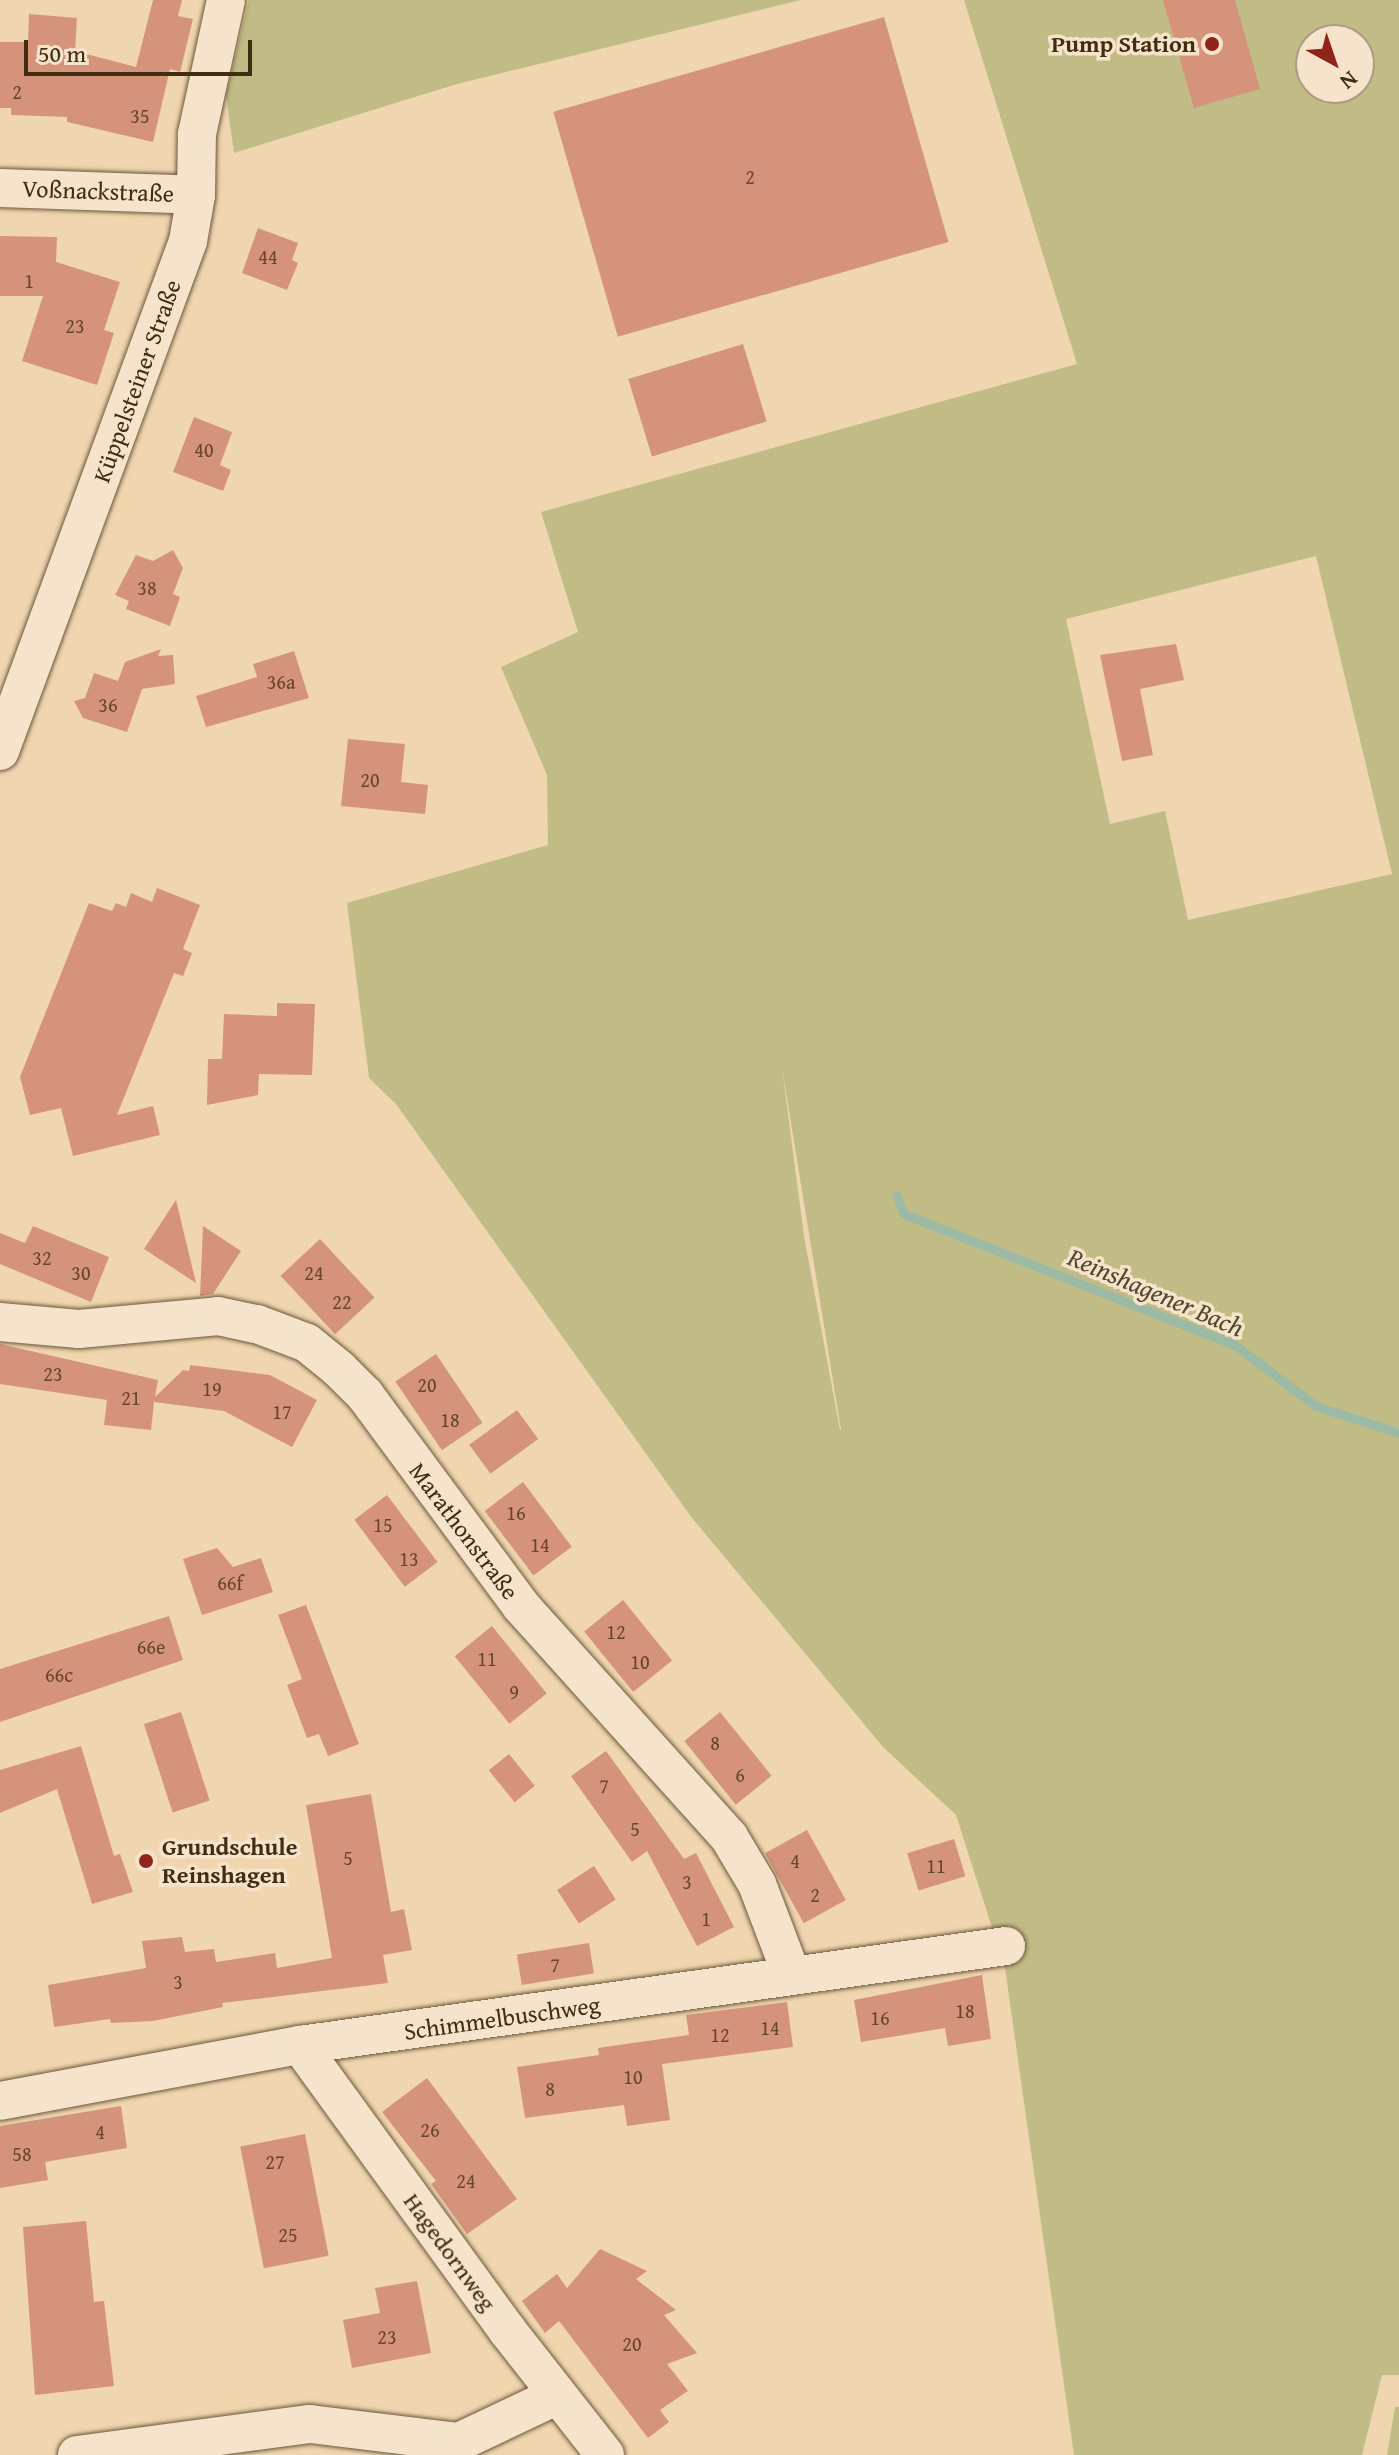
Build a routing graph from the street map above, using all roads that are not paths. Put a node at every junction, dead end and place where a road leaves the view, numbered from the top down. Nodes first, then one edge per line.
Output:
1 (226, 0) edge
2 (0, 188) edge
3 (196, 195) junction
4 (0, 751) edge
5 (0, 1322) edge
6 (1006, 1946) dead end
7 (792, 1976) junction
8 (300, 2045) junction
9 (0, 2101) edge
10 (556, 2396) junction
11 (77, 2455) edge
12 (605, 2455) edge

1 - 3 street, Küppelsteiner Straße
2 - 3 street, Voßnackstraße
3 - 4 street, Küppelsteiner Straße
5 - 7 street, Marathonstraße
6 - 7 street, Schimmelbuschweg
7 - 8 street, Schimmelbuschweg
8 - 9 street, Schimmelbuschweg
8 - 10 street, Hagedornweg
10 - 11 street
10 - 12 street, Hagedornweg

